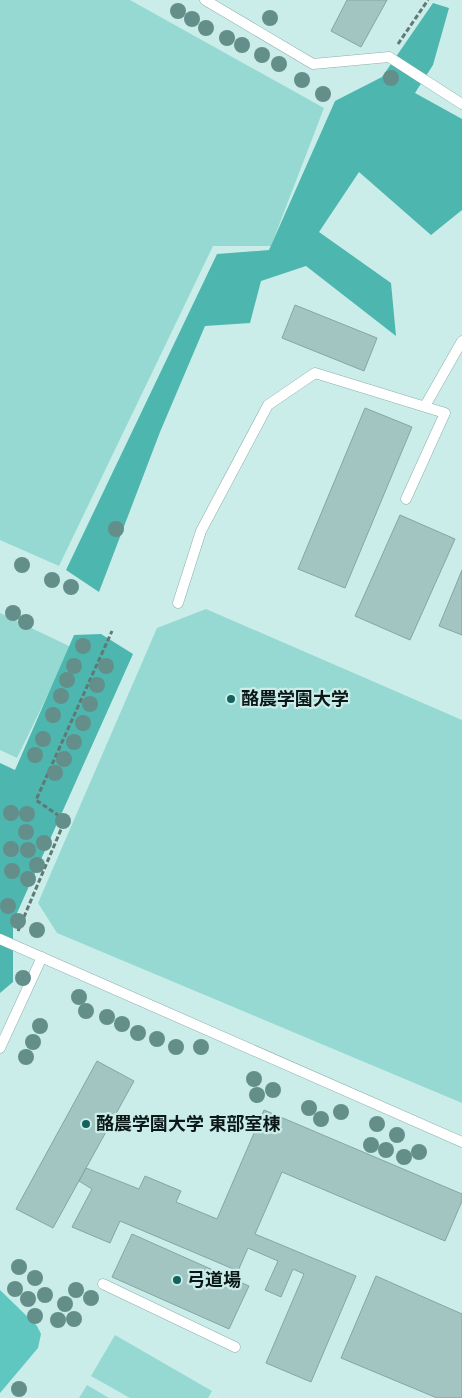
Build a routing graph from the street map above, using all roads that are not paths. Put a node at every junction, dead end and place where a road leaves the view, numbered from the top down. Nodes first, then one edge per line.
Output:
1 (205, 0) edge
2 (462, 104) edge
3 (462, 341) edge
4 (424, 406) junction
5 (406, 499) dead end
6 (178, 603) dead end
7 (0, 939) edge
8 (42, 958) junction
9 (0, 1048) edge
10 (462, 1142) edge
11 (103, 1284) dead end
12 (235, 1347) dead end

1 - 2 lane
3 - 4 lane
4 - 5 lane
4 - 6 lane
7 - 8 lane
8 - 9 lane
8 - 10 lane
11 - 12 lane

